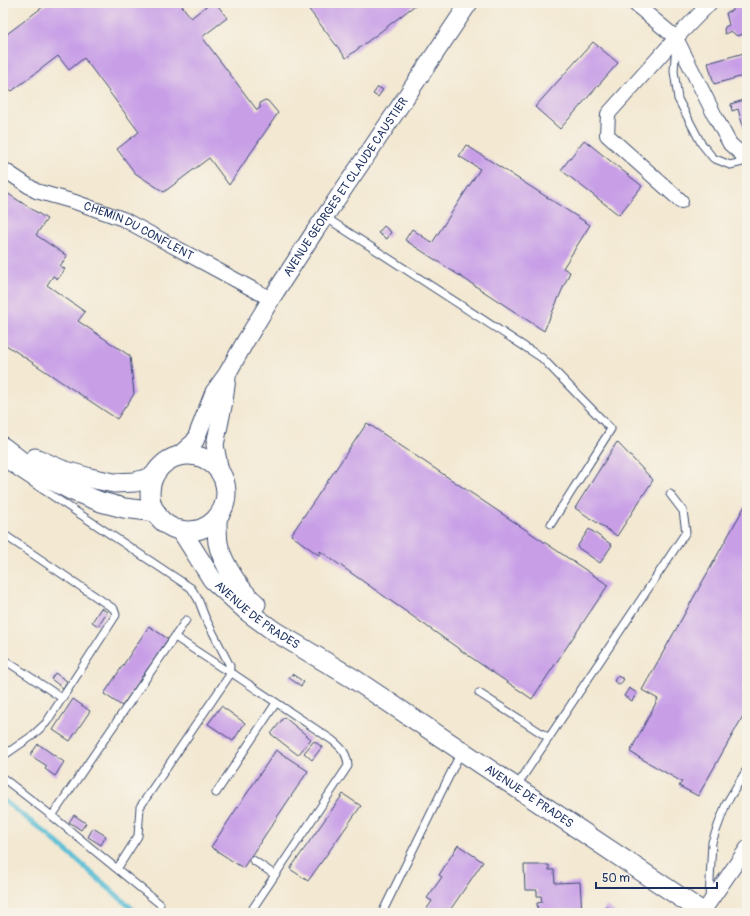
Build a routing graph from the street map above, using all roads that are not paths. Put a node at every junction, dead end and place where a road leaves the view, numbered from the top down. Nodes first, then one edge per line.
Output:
1 (469, 3) edge
2 (634, 3) edge
3 (710, 3) edge
4 (676, 38) junction
5 (747, 160) edge
6 (3, 169) edge
7 (681, 201) dead end
8 (325, 217) junction
9 (271, 299) junction
10 (227, 374) junction
11 (3, 440) edge
12 (3, 447) edge
13 (178, 456) junction
14 (3, 463) edge
15 (220, 472) junction
16 (153, 478) junction
17 (670, 494) dead end
18 (156, 512) junction
19 (217, 518) junction
20 (551, 524) dead end
21 (181, 530) junction
22 (3, 534) edge
23 (186, 620) dead end
24 (175, 636) junction
25 (3, 659) edge
26 (229, 671) junction
27 (354, 679) junction
28 (479, 693) dead end
29 (62, 698) junction
30 (276, 703) junction
31 (549, 738) junction
32 (462, 751) junction
33 (3, 756) edge
34 (747, 769) edge
35 (3, 778) edge
36 (516, 788) junction
37 (216, 793) dead end
38 (52, 816) junction
39 (747, 848) edge
40 (253, 860) dead end
41 (117, 869) junction
42 (275, 875) junction
43 (160, 904) dead end
44 (253, 908) dead end
45 (705, 910) edge
46 (382, 913) edge

1 - 8 street, AVENUE GEORGES ET CLAUDE CAUSTIER
2 - 4 street
3 - 4 street
4 - 5 street
4 - 5 lane
4 - 7 street
6 - 9 street, CHEMIN DU CONFLENT
8 - 9 street, AVENUE GEORGES ET CLAUDE CAUSTIER
8 - 20 lane
9 - 10 street, AVENUE GEORGES ET CLAUDE CAUSTIER
10 - 13 street, AVENUE GEORGES ET CLAUDE CAUSTIER
10 - 15 street, AVENUE GEORGES ET CLAUDE CAUSTIER
11 - 16 main road
12 - 18 main road
13 - 15 main road
13 - 16 main road
14 - 26 lane
15 - 19 main road
16 - 18 main road
17 - 31 lane
18 - 21 main road
19 - 21 main road
19 - 27 main road, AVENUE DE PRADES
21 - 27 main road, AVENUE DE PRADES
22 - 29 lane
23 - 24 lane
24 - 26 lane
24 - 38 lane
25 - 29 lane
26 - 30 lane
26 - 41 lane
27 - 32 main road, AVENUE DE PRADES
28 - 31 lane
29 - 33 lane
30 - 37 lane
30 - 42 lane
31 - 36 lane
32 - 36 main road, AVENUE DE PRADES
32 - 46 lane
34 - 45 lane
35 - 38 lane
36 - 45 main road, AVENUE DE PRADES
38 - 41 lane
39 - 45 street
40 - 42 lane
41 - 43 lane
42 - 44 lane

